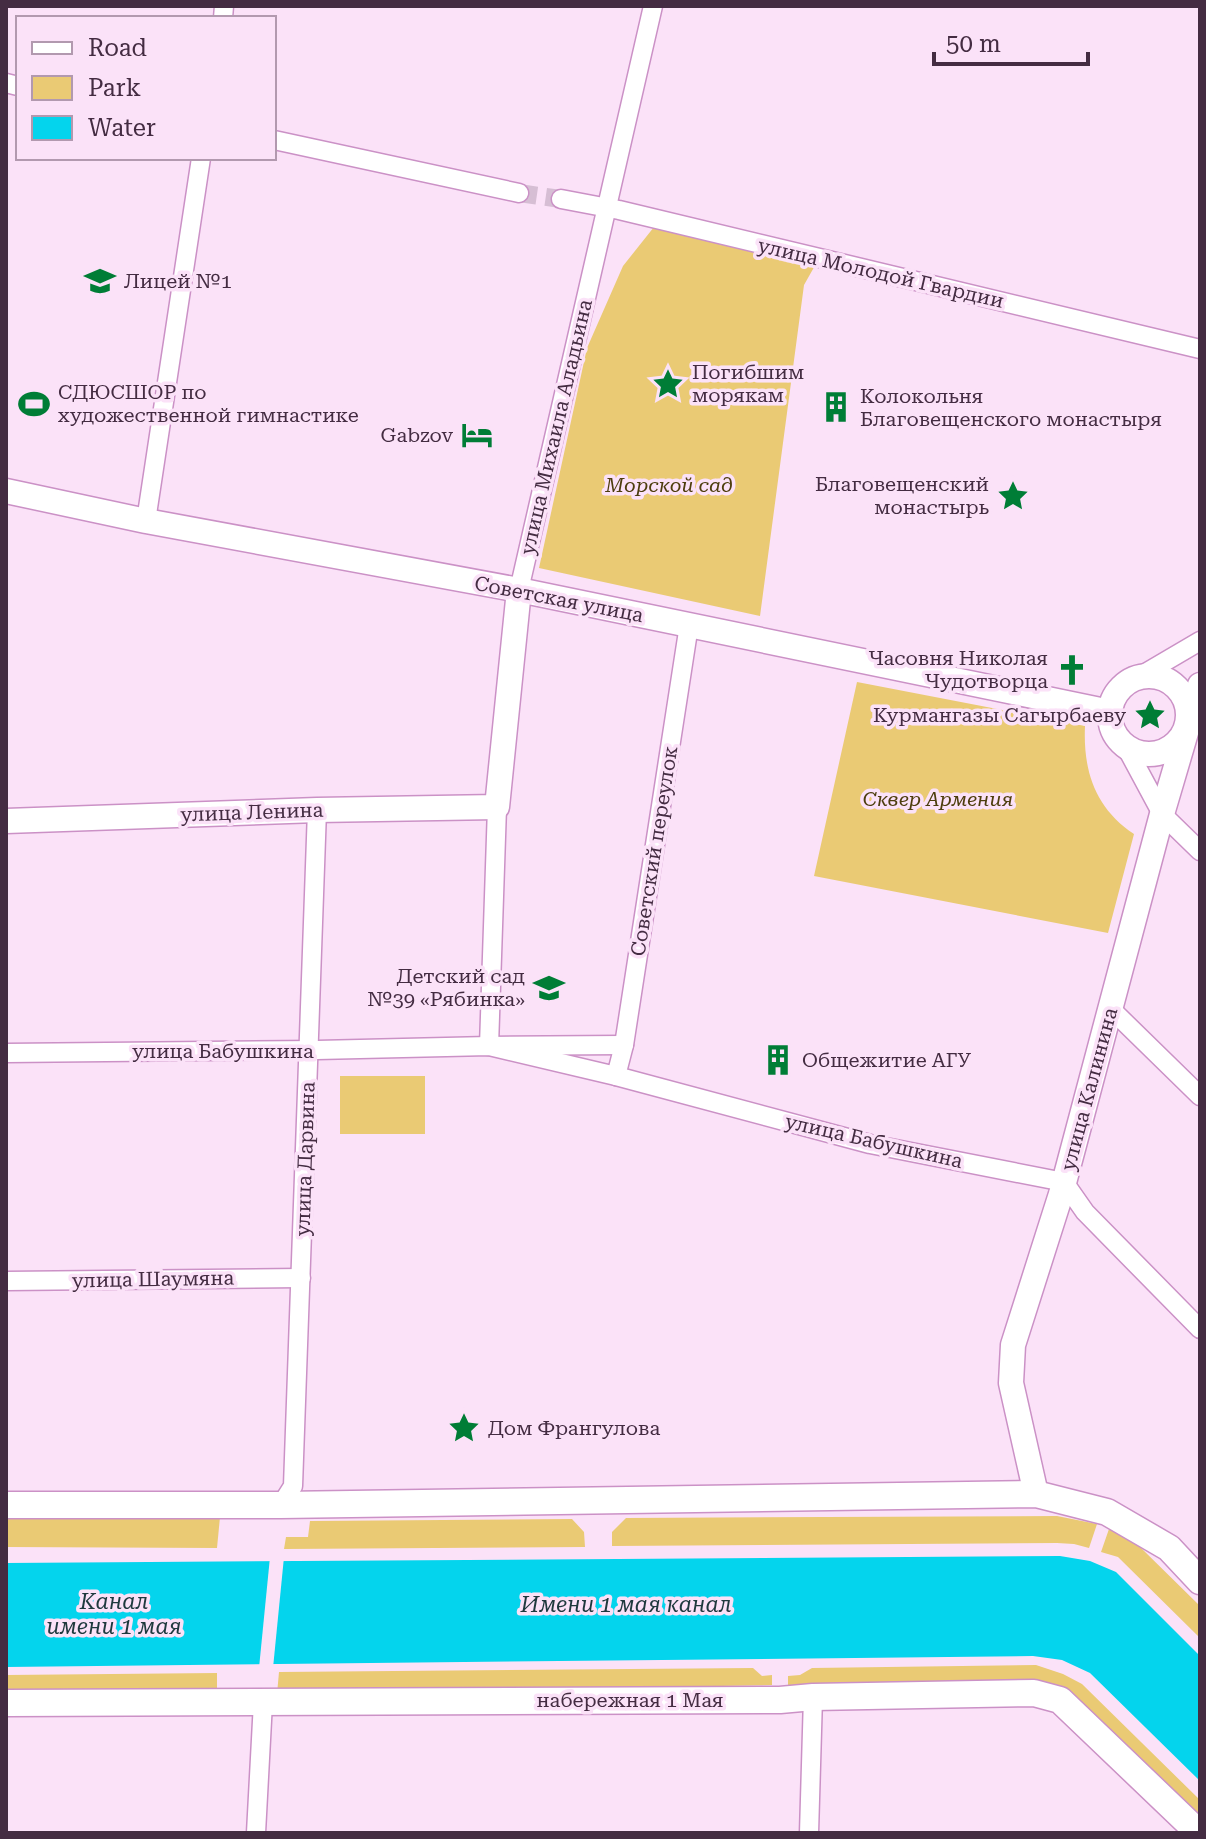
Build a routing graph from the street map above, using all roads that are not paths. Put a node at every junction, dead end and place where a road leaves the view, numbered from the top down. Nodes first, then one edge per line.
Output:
1 (653, 6) edge
2 (276, 140) edge
3 (201, 160) edge
4 (519, 193) tunnel mouth
5 (561, 199) tunnel mouth
6 (607, 207) junction
7 (1200, 349) edge
8 (6, 491) edge
9 (146, 521) junction
10 (519, 590) junction
11 (689, 625) junction
12 (1200, 641) edge
13 (1137, 678) junction
14 (1200, 685) edge
15 (1110, 712) junction
16 (1188, 726) junction
17 (1126, 747) junction
18 (497, 807) junction
19 (317, 810) junction
20 (1162, 814) junction
21 (6, 821) edge
22 (1200, 851) edge
23 (1111, 1009) junction
24 (624, 1045) junction
25 (489, 1046) junction
26 (309, 1050) junction
27 (6, 1053) edge
28 (616, 1076) junction
29 (1200, 1096) edge
30 (1064, 1182) junction
31 (301, 1278) junction
32 (6, 1281) edge
33 (1200, 1329) edge
34 (1036, 1494) junction
35 (6, 1505) edge
36 (281, 1505) junction
37 (1200, 1581) edge
38 (813, 1697) junction
39 (263, 1702) junction
40 (6, 1703) edge
41 (256, 1833) edge
42 (809, 1833) edge
43 (1199, 1833) edge

1 - 6 street, улица Михаила Аладьина
2 - 4 street
3 - 9 street
5 - 6 street, улица Молодой Гвардии
6 - 7 street, улица Молодой Гвардии
6 - 10 street, улица Михаила Аладьина
8 - 9 street, Советская улица
9 - 10 street, Советская улица
10 - 11 street, Советская улица
10 - 18 street, улица Михаила Аладьина
11 - 15 street, Советская улица
11 - 24 street, Советский переулок
12 - 13 street
13 - 15 street
13 - 16 street
14 - 16 street, улица Калинина
15 - 17 street
16 - 17 street
16 - 20 street, улица Калинина
17 - 20 street
18 - 19 street, улица Ленина
18 - 25 street, улица Михаила Аладьина
19 - 21 street, улица Ленина
19 - 26 street, улица Дарвина
20 - 22 street
20 - 23 street, улица Калинина
23 - 29 street
23 - 30 street, улица Калинина
24 - 25 street, улица Бабушкина
24 - 28 street, Советский переулок
25 - 26 street, улица Бабушкина
25 - 28 street, улица Бабушкина
26 - 27 street, улица Бабушкина
26 - 31 street, улица Дарвина
28 - 30 street, улица Бабушкина
30 - 33 street
30 - 34 street, улица Калинина
31 - 32 street, улица Шаумяна
31 - 36 street, улица Дарвина
34 - 36 main road
34 - 37 main road
35 - 36 main road
38 - 39 main road, набережная 1 Мая
38 - 42 street
38 - 43 main road, набережная 1 Мая
39 - 40 main road, набережная 1 Мая
39 - 41 street

